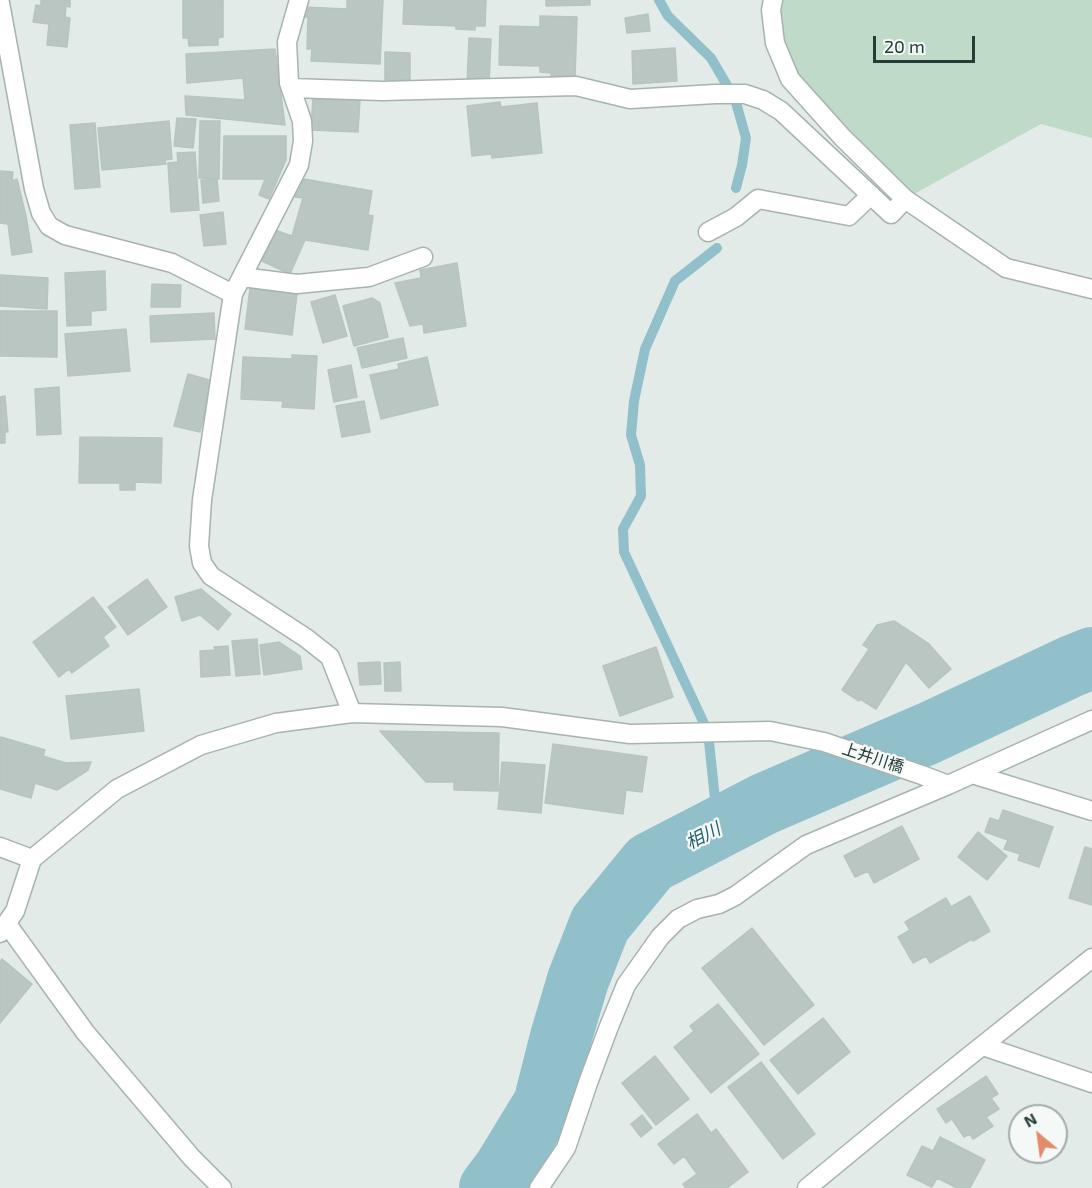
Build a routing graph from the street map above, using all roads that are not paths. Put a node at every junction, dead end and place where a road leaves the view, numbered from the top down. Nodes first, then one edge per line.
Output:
1 (299, 0) edge
2 (773, 0) edge
3 (0, 3) edge
4 (291, 87) junction
5 (871, 195) junction
6 (906, 199) junction
7 (708, 232) dead end
8 (423, 257) dead end
9 (242, 277) junction
10 (1092, 289) edge
11 (233, 294) junction
12 (352, 713) junction
13 (1092, 720) edge
14 (972, 774) junction
15 (948, 785) junction
16 (1092, 811) edge
17 (0, 847) edge
18 (32, 859) junction
19 (4, 928) edge
20 (1092, 958) edge
21 (983, 1046) junction
22 (1092, 1083) edge
23 (222, 1188) edge
24 (539, 1188) edge
25 (807, 1188) edge

1 - 4 street
2 - 6 street
3 - 11 street
4 - 5 street
4 - 9 street
5 - 6 street
5 - 7 street
6 - 10 street
8 - 9 street
9 - 11 street
11 - 12 street
12 - 15 street, 上井川橋
12 - 18 street, 上井川橋
13 - 14 street
14 - 15 street
14 - 16 street
15 - 24 street
17 - 18 street
18 - 19 street
19 - 23 street
20 - 21 street
21 - 22 street
21 - 25 street

